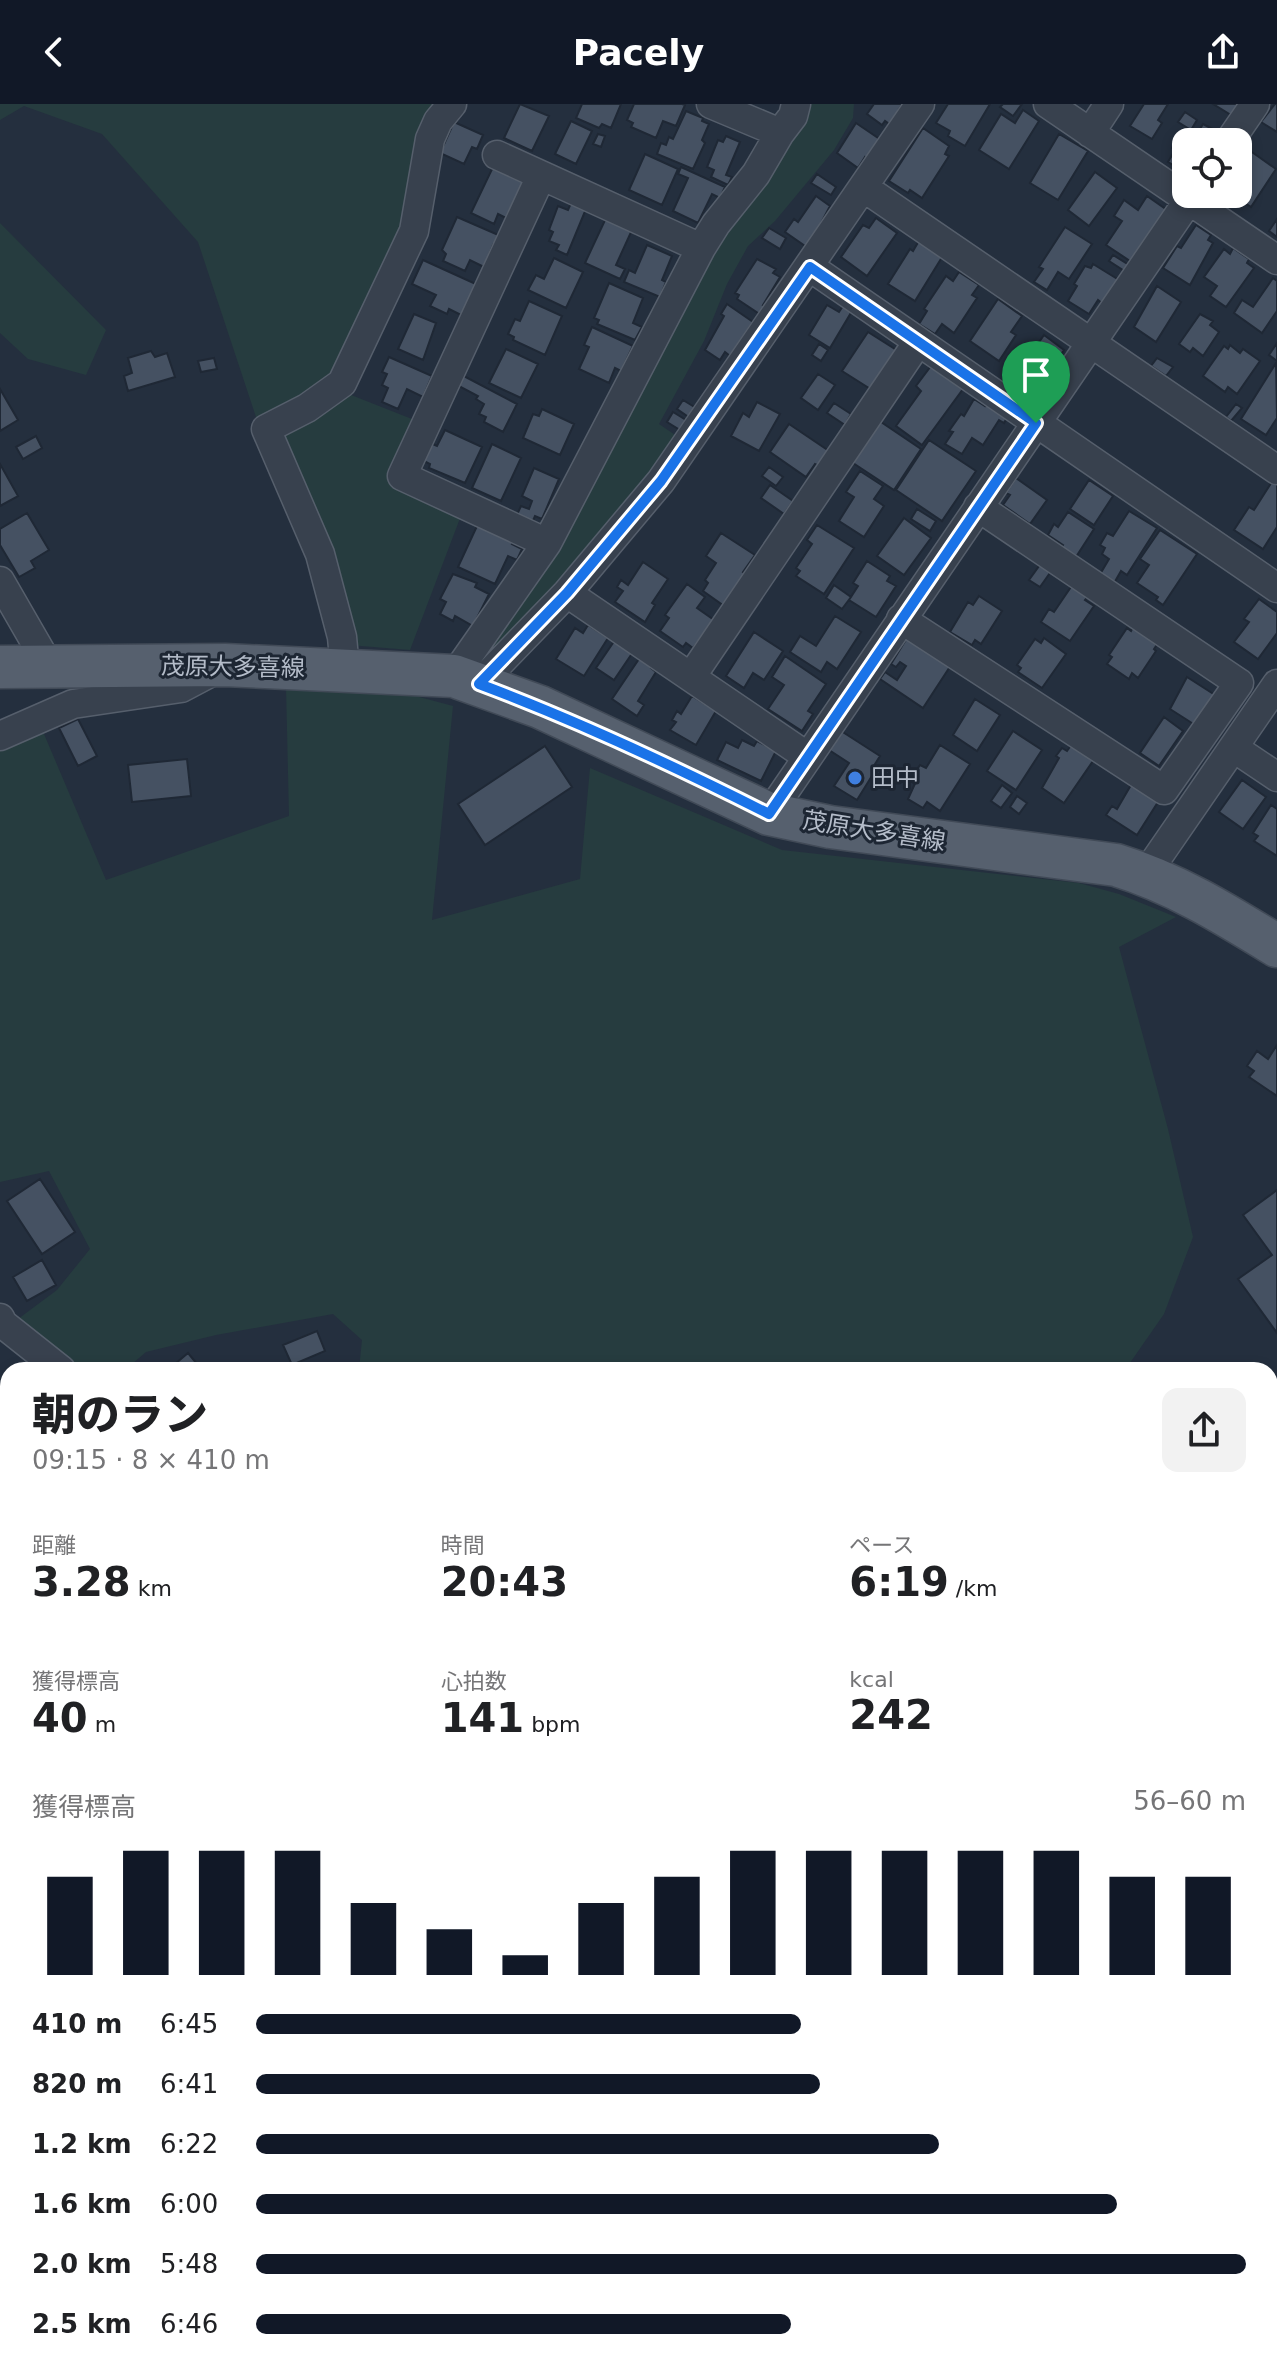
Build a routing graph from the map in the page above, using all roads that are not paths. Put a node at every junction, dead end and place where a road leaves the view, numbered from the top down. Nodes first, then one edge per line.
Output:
1 (452, 104) edge
2 (711, 104) edge
3 (796, 104) edge
4 (920, 104) edge
5 (1048, 104) edge
6 (1109, 104) edge
7 (1255, 104) edge
8 (1239, 128) edge
9 (780, 133) junction
10 (1090, 133) junction
11 (497, 155) dead end
12 (541, 176) junction
13 (1172, 185) edge
14 (863, 187) junction
15 (1183, 208) edge
16 (1205, 208) edge
17 (701, 248) junction
18 (1277, 260) edge
19 (810, 267) junction
20 (918, 342) junction
21 (1090, 344) junction
22 (1036, 423) junction
23 (1277, 470) edge
24 (978, 507) junction
25 (547, 543) junction
26 (0, 581) edge
27 (1277, 588) edge
28 (567, 593) junction
29 (901, 619) junction
30 (225, 665) junction
31 (49, 666) junction
32 (0, 667) edge
33 (345, 669) junction
34 (691, 677) junction
35 (466, 680) junction
36 (1277, 684) edge
37 (0, 736) edge
38 (1234, 748) junction
39 (808, 757) junction
40 (1277, 777) edge
41 (769, 814) junction
42 (1146, 874) junction
43 (1277, 946) edge
44 (0, 1318) edge
45 (51, 1362) edge

1 - 33 street
2 - 9 street
3 - 9 street
4 - 14 street
5 - 10 street
6 - 10 street
7 - 8 street
9 - 17 street
10 - 13 street
11 - 12 street
12 - 17 street
12 - 25 street
14 - 19 street
14 - 21 street
15 - 21 street
16 - 18 street
17 - 25 street
19 - 20 street
19 - 28 street
20 - 22 street
20 - 34 street
21 - 22 street
21 - 23 street
22 - 24 street
22 - 27 street
24 - 29 street
24 - 29 street
25 - 35 street
26 - 31 street
28 - 34 street
28 - 35 street
29 - 39 street
30 - 31 main road, 茂原大多喜線
30 - 33 main road, 茂原大多喜線
30 - 37 street
31 - 32 main road, 茂原大多喜線
33 - 35 main road, 茂原大多喜線
34 - 39 street
35 - 41 main road, 茂原大多喜線
36 - 38 street
38 - 40 street
38 - 42 street
39 - 41 street
41 - 42 main road, 茂原大多喜線
42 - 43 main road, 茂原大多喜線
44 - 45 street

